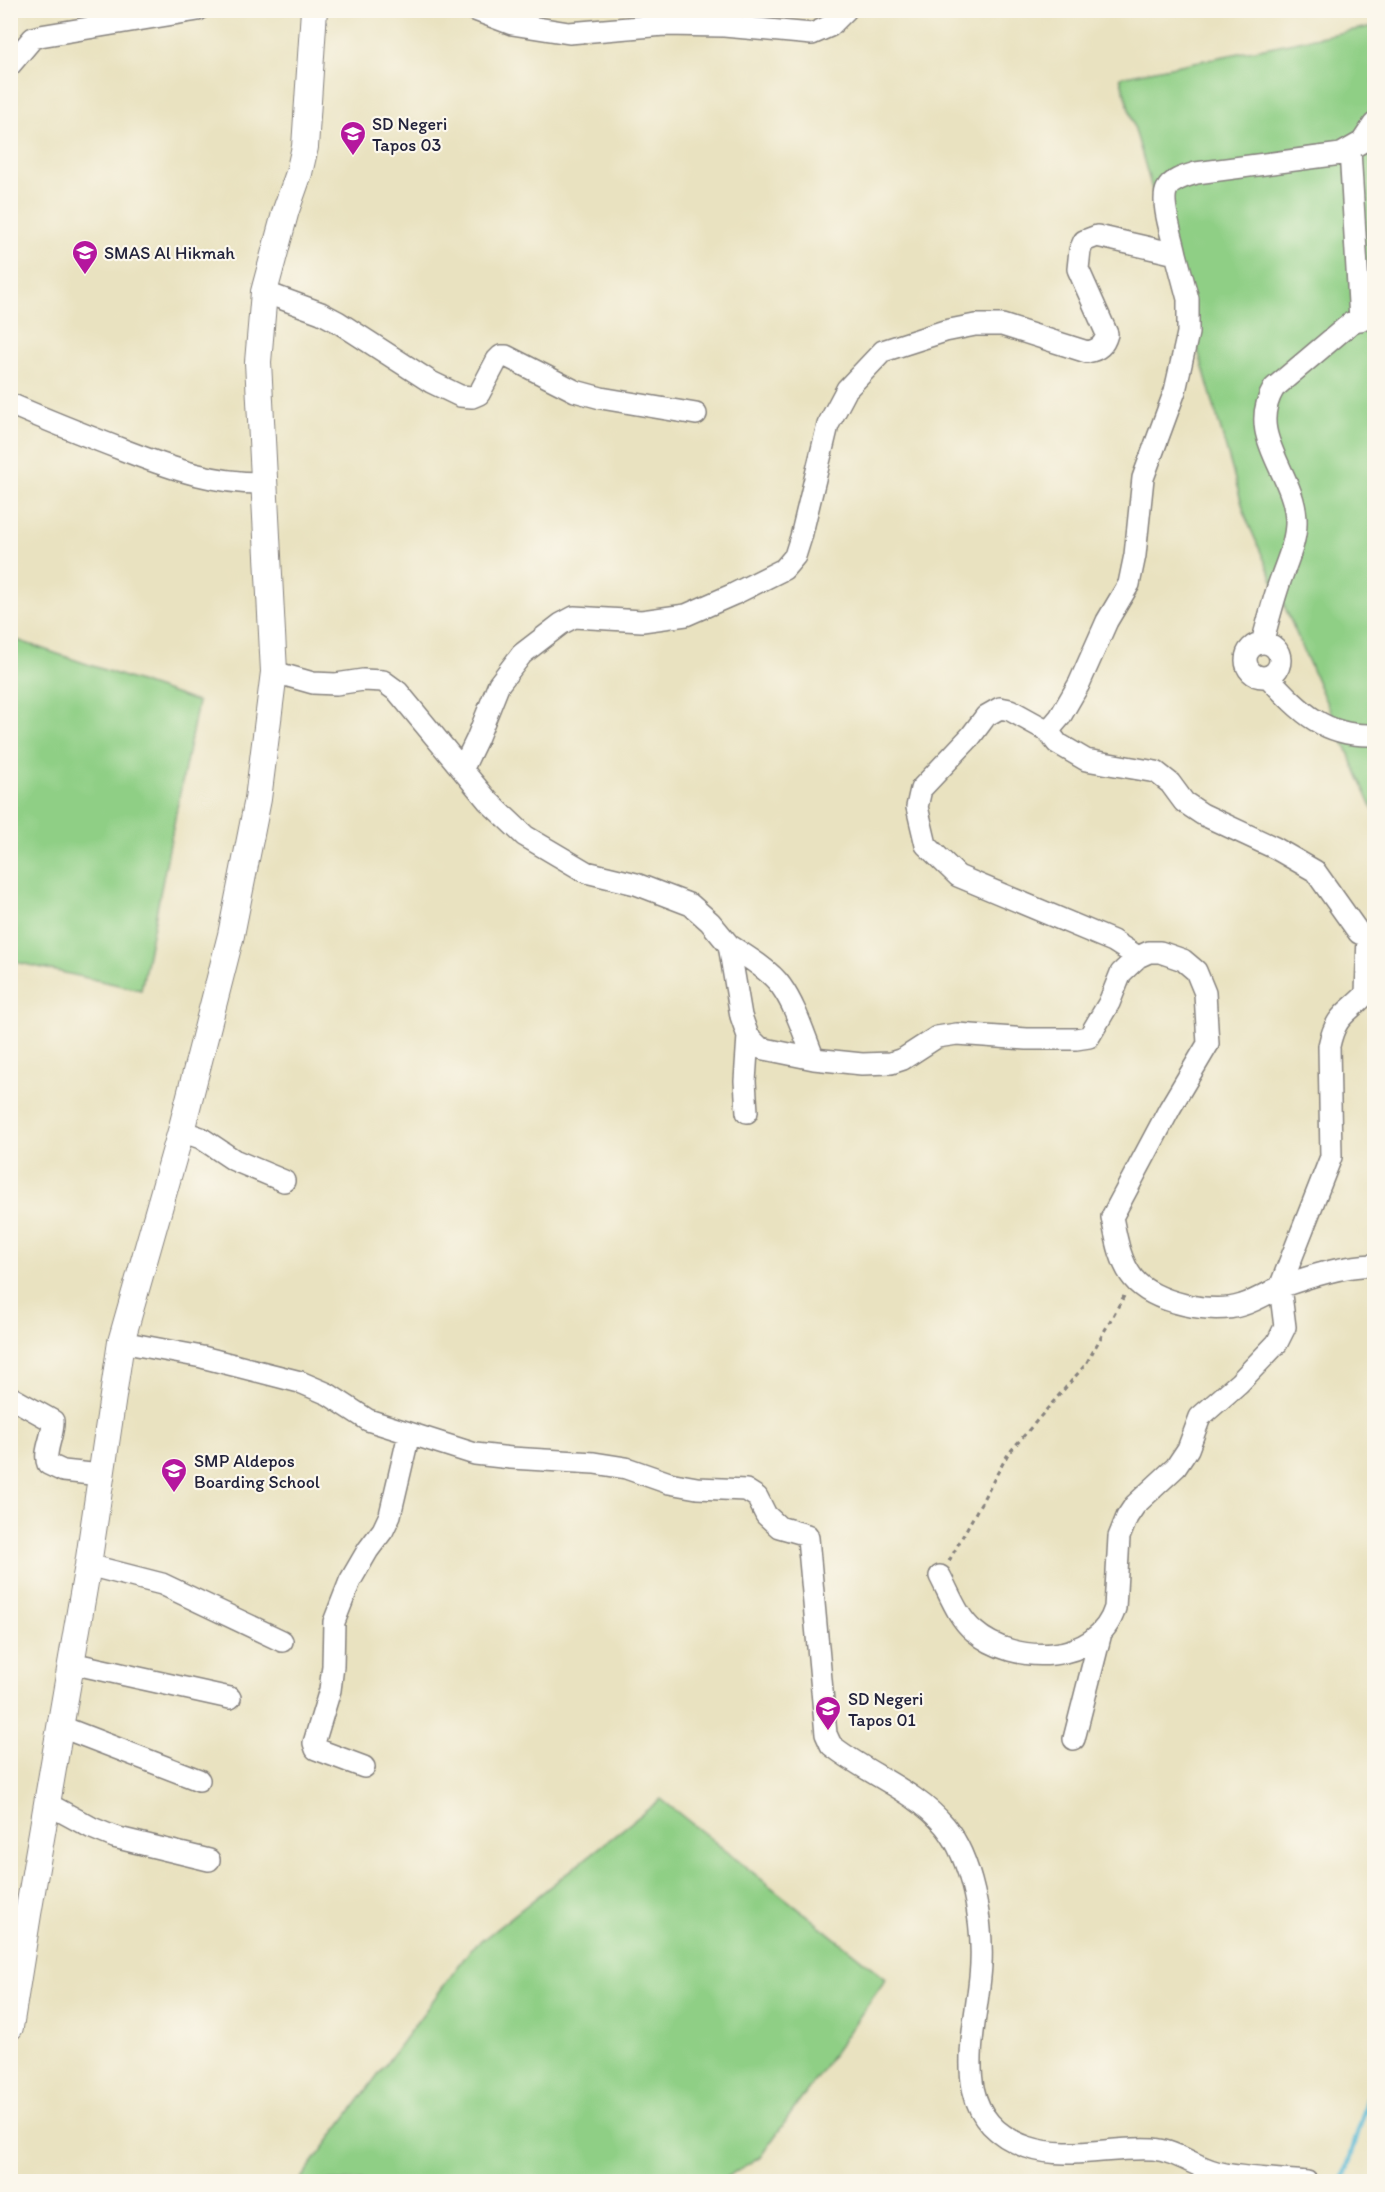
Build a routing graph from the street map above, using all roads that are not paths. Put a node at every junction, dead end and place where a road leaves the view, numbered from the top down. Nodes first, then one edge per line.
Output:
1 (198, 10) edge
2 (314, 10) edge
3 (475, 10) edge
4 (846, 10) edge
5 (10, 65) edge
6 (1374, 124) edge
7 (1350, 150) junction
8 (1176, 254) junction
9 (264, 292) junction
10 (1367, 320) edge
11 (10, 404) edge
12 (696, 414) dead end
13 (265, 483) junction
14 (274, 672) junction
15 (1048, 730) junction
16 (1374, 735) edge
17 (463, 768) junction
18 (1371, 935) edge
19 (729, 945) junction
20 (1138, 957) junction
21 (748, 1036) junction
22 (814, 1059) junction
23 (747, 1112) dead end
24 (181, 1131) junction
25 (284, 1181) dead end
26 (1374, 1265) edge
27 (1280, 1287) junction
28 (121, 1342) junction
29 (10, 1397) edge
30 (409, 1434) junction
31 (101, 1475) junction
32 (88, 1565) junction
33 (940, 1576) road end
34 (1101, 1633) junction
35 (282, 1641) dead end
36 (71, 1663) junction
37 (230, 1698) dead end
38 (60, 1726) junction
39 (1074, 1739) dead end
40 (364, 1767) dead end
41 (199, 1780) dead end
42 (46, 1803) junction
43 (209, 1860) dead end
44 (10, 2027) edge
45 (1305, 2181) edge

1 - 5 street
2 - 9 street
3 - 4 street
6 - 7 street
7 - 8 street
7 - 10 street
8 - 15 street
8 - 17 street
9 - 12 street
9 - 13 street
10 - 16 street
11 - 13 street
13 - 14 street
14 - 17 street
14 - 24 street
15 - 18 street
15 - 20 street
17 - 19 street
18 - 27 street
19 - 21 street
19 - 22 street
20 - 22 street
20 - 27 street
21 - 22 street
21 - 23 street
24 - 25 street
24 - 28 street
26 - 27 street
27 - 34 street
28 - 30 street
28 - 31 street
29 - 31 street
30 - 40 street
30 - 45 street
31 - 32 street
32 - 35 street
32 - 36 street
33 - 34 street
34 - 39 street
36 - 37 street
36 - 38 street
38 - 41 street
38 - 42 street
42 - 43 street
42 - 44 street

